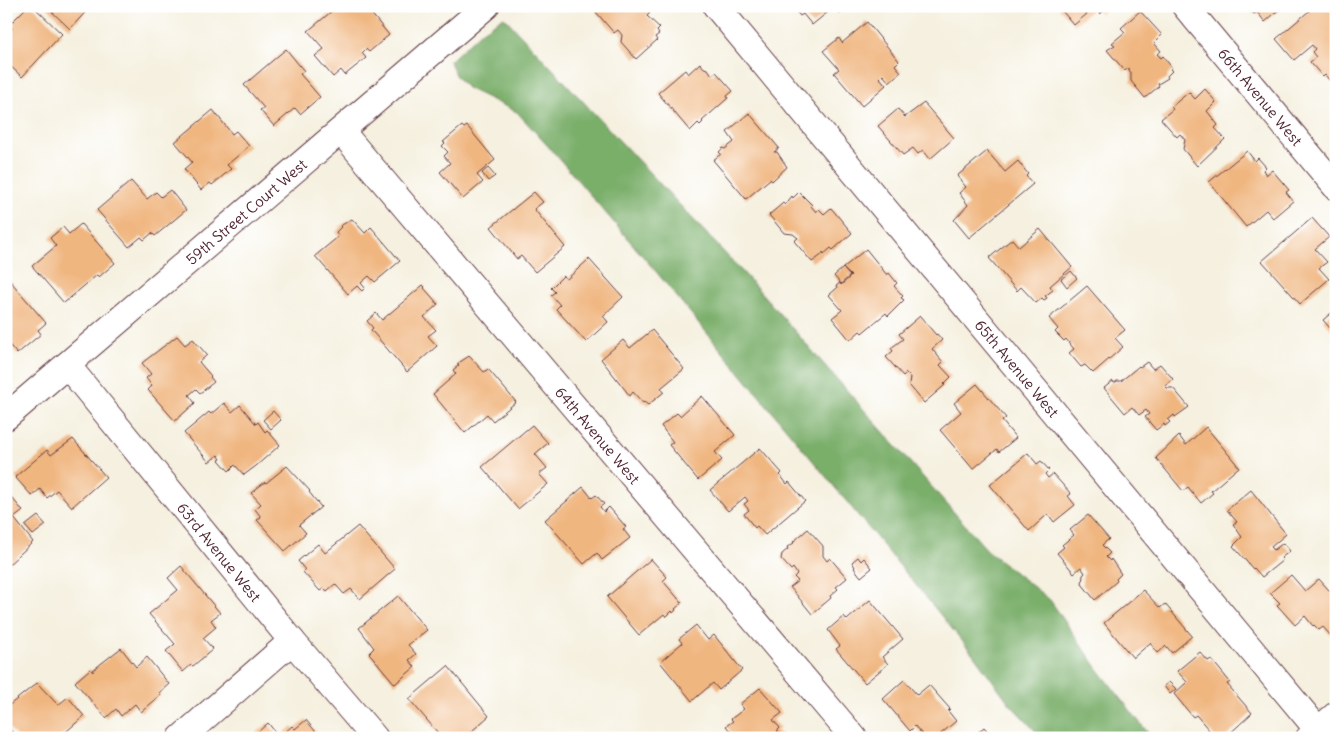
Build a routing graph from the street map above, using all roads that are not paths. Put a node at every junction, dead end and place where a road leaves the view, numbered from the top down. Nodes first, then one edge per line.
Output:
1 (486, 6) edge
2 (716, 6) edge
3 (1185, 6) edge
4 (341, 131) junction
5 (1336, 187) edge
6 (67, 365) junction
7 (6, 417) edge
8 (292, 641) junction
9 (1321, 728) edge
10 (181, 738) edge
11 (375, 738) edge
12 (854, 738) edge

1 - 4 street, 59th Street Court West
2 - 9 street, 65th Avenue West
3 - 5 street, 66th Avenue West
4 - 6 street, 59th Street Court West
4 - 12 street, 64th Avenue West
6 - 7 street, 59th Street Court West
6 - 8 street, 63rd Avenue West
8 - 10 street
8 - 11 street, 63rd Avenue West

